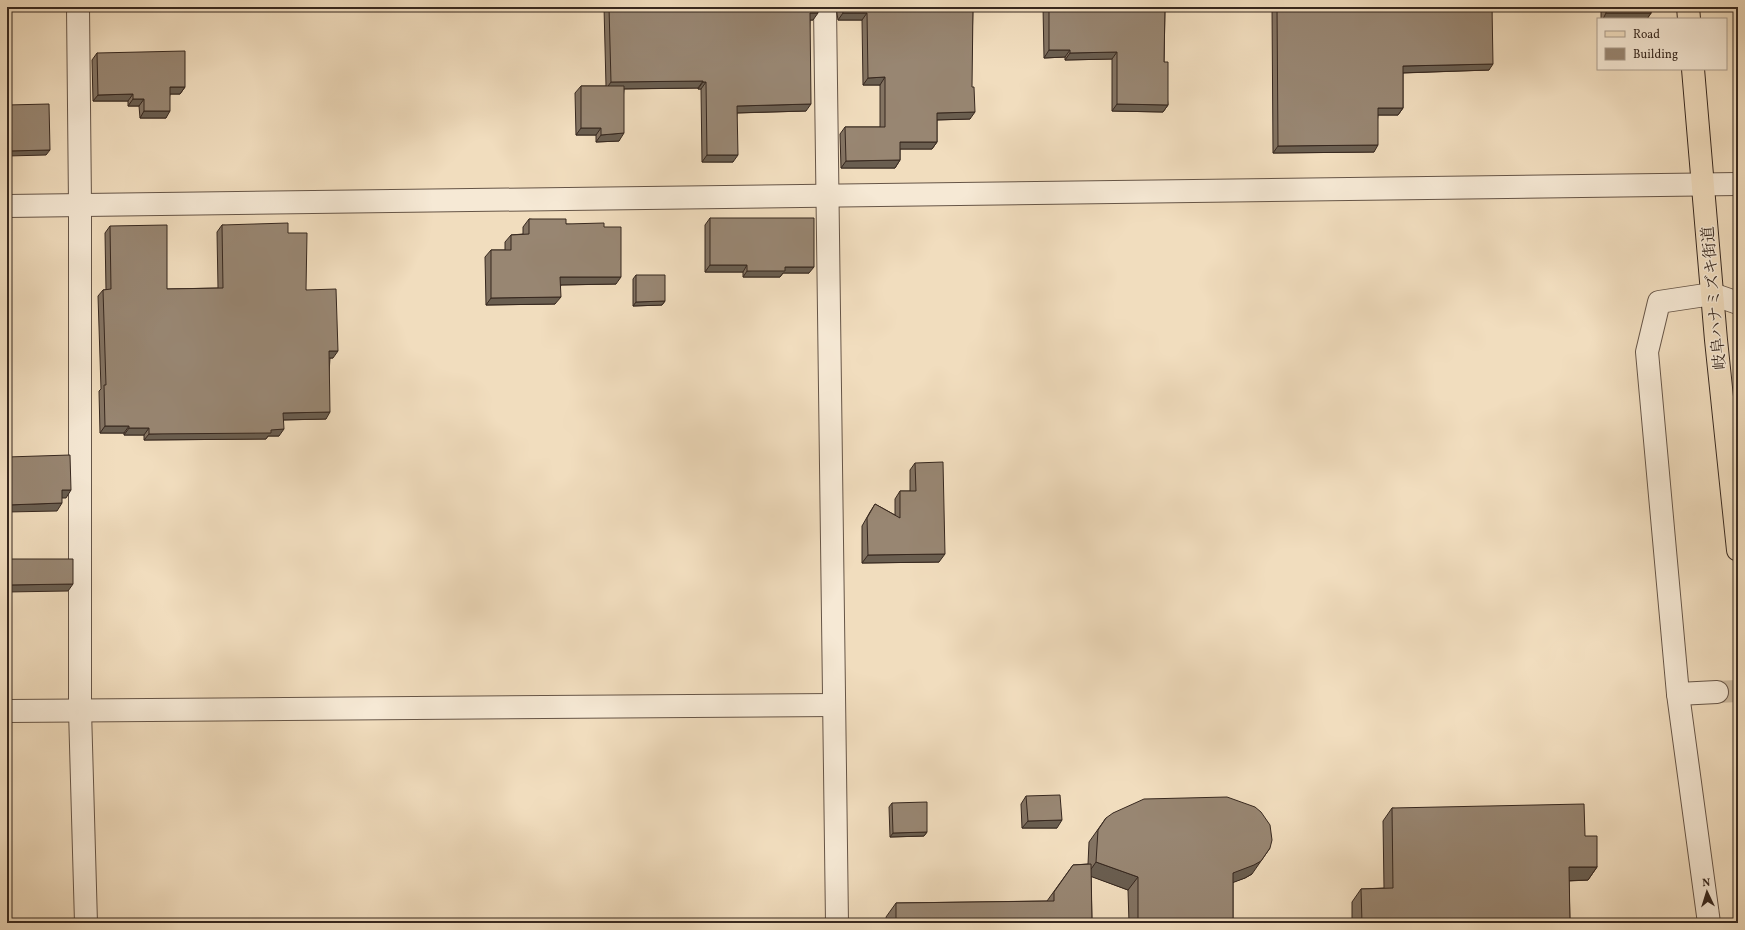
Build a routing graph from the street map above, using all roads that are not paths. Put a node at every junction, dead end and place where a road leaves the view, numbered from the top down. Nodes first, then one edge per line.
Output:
1 (78, 7) edge
2 (825, 7) edge
3 (1688, 7) edge
4 (1689, 18) edge
5 (1693, 70) edge
6 (1703, 184) junction
7 (1738, 184) edge
8 (828, 195) junction
9 (80, 205) junction
10 (7, 206) edge
11 (1712, 294) junction
12 (1738, 303) edge
13 (1738, 550) edge
14 (1717, 692) tunnel mouth
15 (1678, 694) junction
16 (834, 705) junction
17 (80, 710) junction
18 (7, 711) edge
19 (86, 923) edge
20 (837, 923) edge
21 (1709, 923) edge

1 - 9 street
2 - 8 street
3 - 4 main road
5 - 6 main road, 岐阜ハナミズキ街道
6 - 7 street
6 - 8 street
6 - 11 main road, 岐阜ハナミズキ街道
8 - 9 street
8 - 16 street
9 - 10 street
9 - 17 street
11 - 12 street
11 - 13 main road, 岐阜ハナミズキ街道
11 - 15 street
14 - 15 street
15 - 21 street
16 - 17 street
16 - 20 street
17 - 18 street
17 - 19 street

